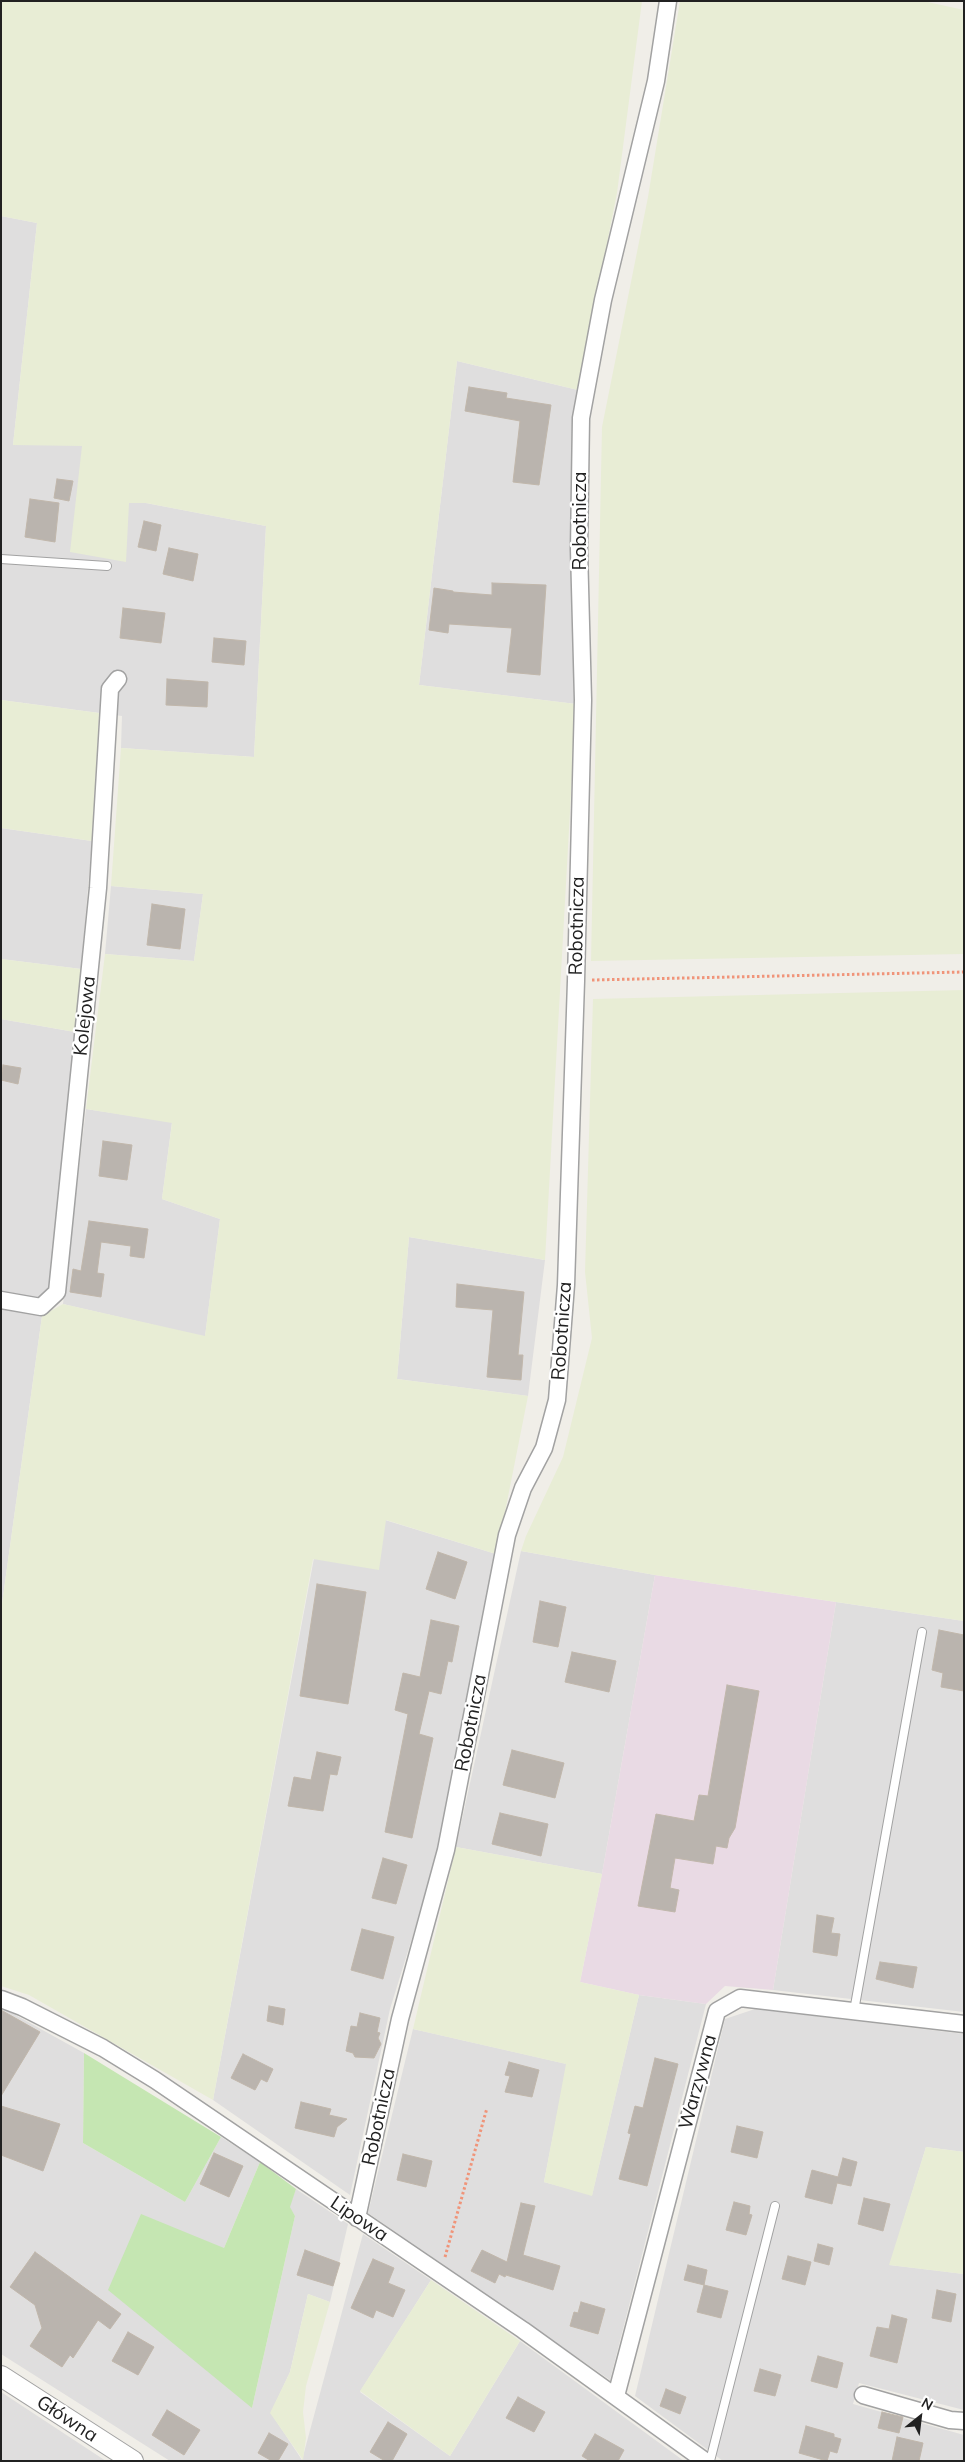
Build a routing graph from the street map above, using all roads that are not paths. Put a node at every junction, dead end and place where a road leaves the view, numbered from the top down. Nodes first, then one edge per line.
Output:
1 (668, 1) edge
2 (1, 559) edge
3 (108, 566) dead end
4 (118, 679) dead end
5 (1, 1300) edge
6 (922, 1632) dead end
7 (1, 1999) edge
8 (854, 2011) junction
9 (964, 2024) edge
10 (775, 2206) dead end
11 (357, 2218) junction
12 (1, 2376) edge
13 (863, 2395) dead end
14 (616, 2396) junction
15 (964, 2422) edge
16 (133, 2461) edge
17 (705, 2461) edge
18 (710, 2461) edge

1 - 11 street, Robotnicza
2 - 3 lane
4 - 5 street, Kolejowa
6 - 8 lane
7 - 11 street, Lipowa
8 - 9 street, Warzywna
8 - 14 street, Warzywna
10 - 18 lane
11 - 14 street, Lipowa
12 - 16 street, Główna
13 - 15 street
14 - 17 street, Lipowa

